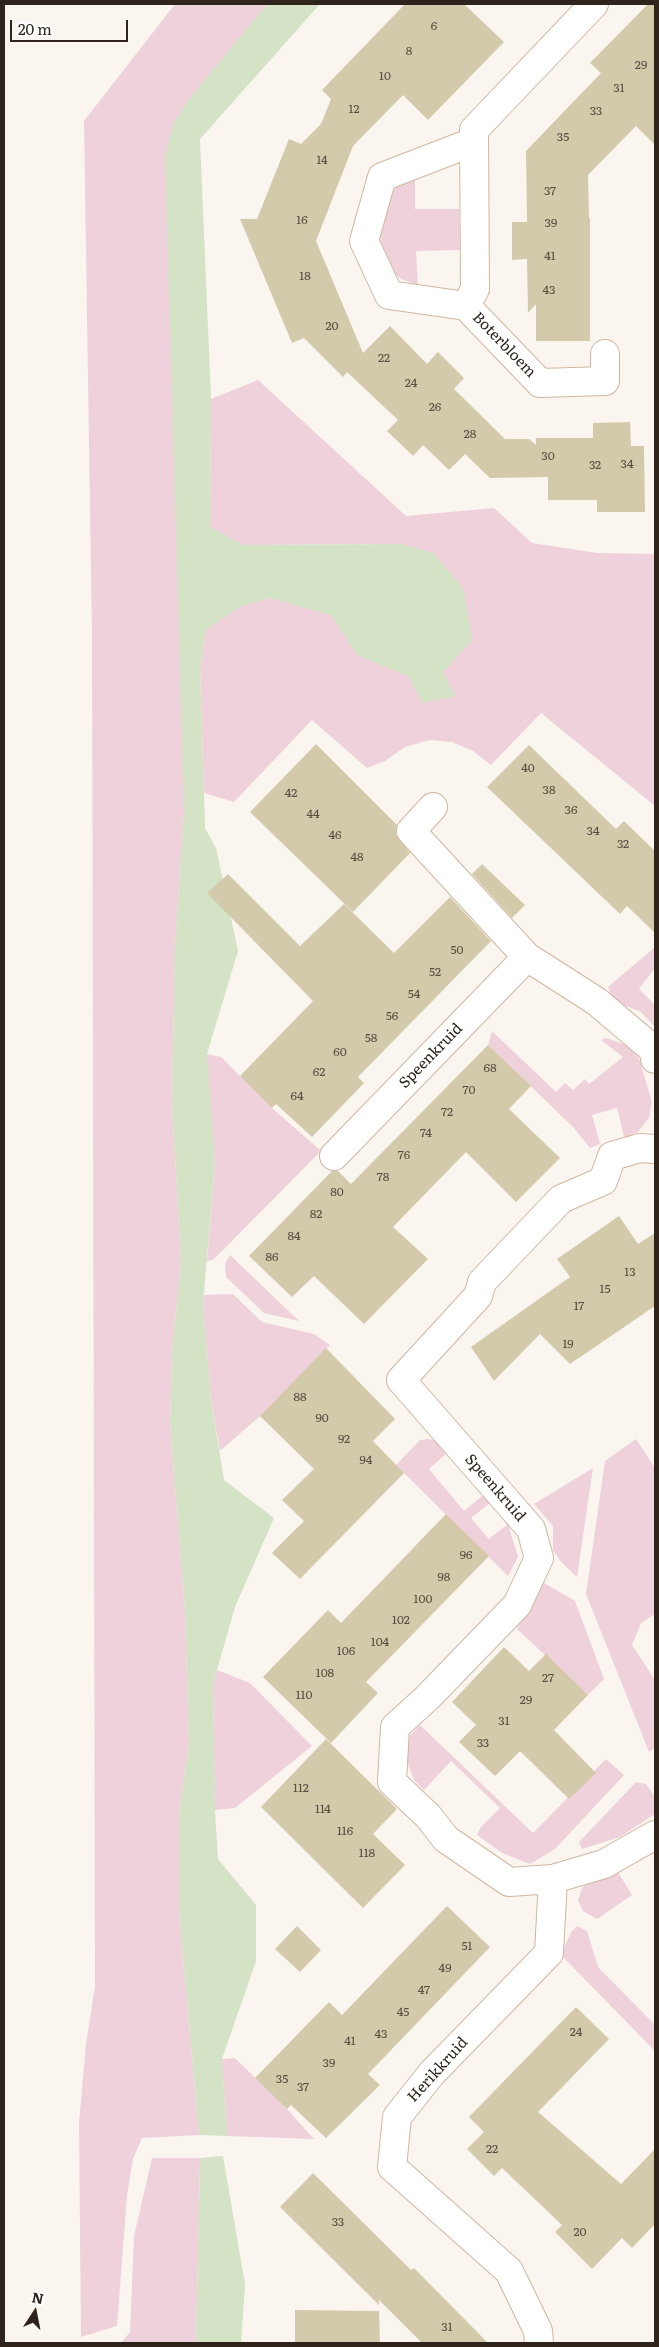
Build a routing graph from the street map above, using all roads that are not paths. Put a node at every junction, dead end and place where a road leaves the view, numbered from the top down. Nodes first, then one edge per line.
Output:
1 (594, 4) edge
2 (473, 142) junction
3 (466, 306) junction
4 (605, 354) dead end
5 (433, 807) dead end
6 (527, 957) junction
7 (655, 1059) edge
8 (655, 1149) edge
9 (334, 1156) dead end
10 (655, 1835) edge
11 (553, 1879) junction
12 (539, 2343) edge

1 - 2 street, Boterbloem
2 - 3 street, Boterbloem
2 - 3 street, Boterbloem
3 - 4 street, Boterbloem
5 - 6 street
6 - 7 street
6 - 9 street, Speenkruid
8 - 11 street, Speenkruid
10 - 11 street
11 - 12 street, Herikkruid

